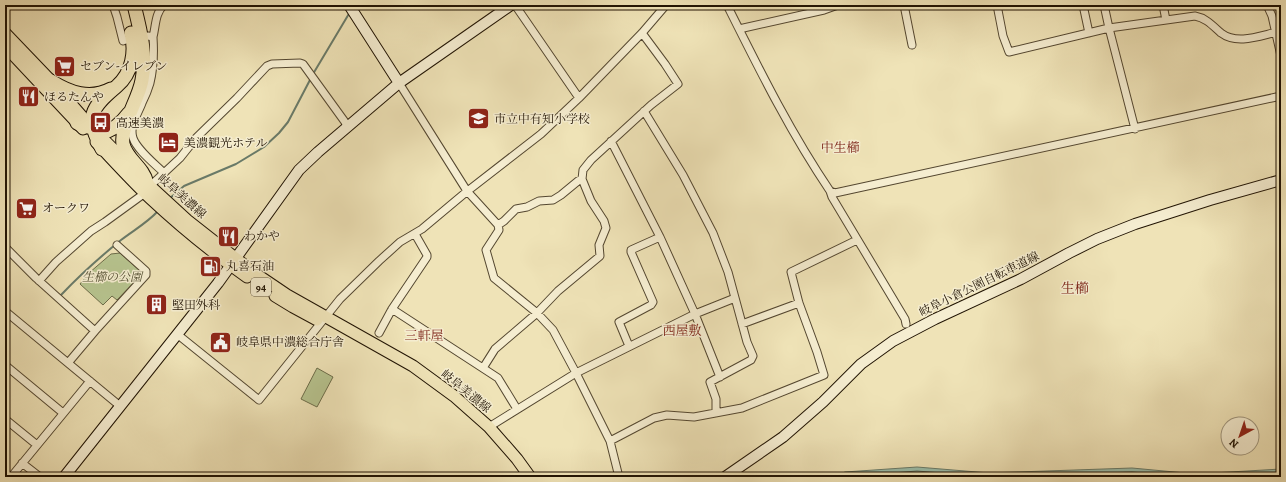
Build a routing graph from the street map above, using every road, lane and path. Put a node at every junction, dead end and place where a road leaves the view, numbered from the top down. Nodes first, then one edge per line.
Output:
1 (8, 5) edge
2 (113, 5) edge
3 (125, 5) edge
4 (134, 5) edge
5 (164, 5) edge
6 (511, 5) edge
7 (515, 5) edge
8 (666, 5) edge
9 (727, 5) edge
10 (838, 5) edge
11 (904, 5) edge
12 (997, 5) edge
13 (1082, 5) edge
14 (1104, 5) edge
15 (1163, 5) edge
16 (1266, 5) edge
17 (5, 8) edge
18 (351, 8) edge
19 (823, 8) edge
20 (1166, 20) junction
21 (1109, 28) junction
22 (739, 29) junction
23 (5, 33) edge
24 (642, 33) junction
25 (1089, 33) junction
26 (1278, 35) edge
27 (126, 40) dead end
28 (912, 45) dead end
29 (5, 46) edge
30 (1281, 56) edge
31 (51, 81) junction
32 (399, 83) junction
33 (117, 86) junction
34 (1281, 96) edge
35 (579, 98) junction
36 (132, 108) junction
37 (644, 111) junction
38 (77, 124) junction
39 (347, 127) junction
40 (93, 129) junction
41 (1135, 129) junction
42 (611, 141) junction
43 (102, 149) junction
44 (164, 173) junction
45 (582, 179) junction
46 (1281, 180) edge
47 (147, 187) junction
48 (467, 191) junction
49 (830, 191) junction
50 (498, 225) junction
51 (415, 234) junction
52 (660, 237) junction
53 (857, 240) junction
54 (116, 245) dead end
55 (5, 247) edge
56 (233, 262) junction
57 (40, 282) junction
58 (735, 298) junction
59 (799, 303) junction
60 (392, 309) junction
61 (537, 313) junction
62 (6, 314) edge
63 (695, 314) junction
64 (324, 320) junction
65 (742, 324) junction
66 (906, 324) dead end
67 (94, 331) junction
68 (379, 333) dead end
69 (177, 334) junction
70 (629, 346) junction
71 (68, 363) junction
72 (5, 365) edge
73 (483, 368) junction
74 (576, 373) junction
75 (720, 377) junction
76 (90, 381) junction
77 (120, 406) junction
78 (517, 409) junction
79 (63, 413) junction
80 (716, 413) junction
81 (5, 419) edge
82 (489, 426) junction
83 (610, 441) junction
84 (37, 445) junction
85 (22, 463) junction
86 (5, 473) edge
87 (10, 477) edge
88 (40, 477) edge
89 (64, 477) edge
90 (530, 477) edge
91 (619, 477) edge
92 (725, 477) edge

1 - 17 street
2 - 27 street
3 - 33 highway
4 - 36 highway
5 - 44 street
6 - 32 street
7 - 35 street
8 - 24 street
9 - 22 street
10 - 19 street
11 - 28 street
12 - 25 street
13 - 25 street
14 - 21 street
15 - 20 street
16 - 26 street
18 - 32 street
19 - 22 street
20 - 21 street
20 - 26 street
21 - 25 street
21 - 41 street
22 - 49 street
23 - 31 main road, 岐阜美濃線 / 94
24 - 35 street
24 - 37 street
26 - 30 street
29 - 38 main road, 岐阜美濃線 / 94
31 - 33 highway
31 - 40 main road, 岐阜美濃線 / 94
32 - 39 street
32 - 48 street
33 - 40 highway
34 - 41 street
35 - 48 street
36 - 40 highway
36 - 47 highway
37 - 42 street
37 - 58 street
38 - 40 highway
38 - 43 main road, 岐阜美濃線 / 94
39 - 44 street
39 - 56 street
40 - 43 highway
40 - 47 main road, 岐阜美濃線 / 94
41 - 49 street
42 - 45 street
42 - 52 street
43 - 47 main road, 岐阜美濃線 / 94
44 - 47 street
45 - 50 street
45 - 61 street
46 - 92 street, 岐阜小倉公園自転車道線
47 - 56 main road, 岐阜美濃線 / 94
47 - 57 street
48 - 50 street
48 - 51 street
49 - 53 street
50 - 61 street
51 - 60 street
51 - 64 street
52 - 63 street
52 - 70 street
53 - 59 street
53 - 66 street
54 - 67 street
55 - 57 street
56 - 64 main road, 岐阜美濃線 / 94
56 - 69 street
57 - 67 street
58 - 63 street
58 - 65 street
59 - 65 street
59 - 80 street
60 - 68 street
60 - 73 street
61 - 73 street
61 - 74 street
62 - 71 street
63 - 70 street
63 - 75 street
64 - 69 street
64 - 82 main road, 岐阜美濃線 / 94
65 - 75 street
67 - 71 street
69 - 77 street
70 - 74 street
71 - 76 street
72 - 79 street
73 - 78 street
74 - 78 street
74 - 83 street
75 - 80 street
76 - 77 street
76 - 79 street
77 - 89 street
78 - 82 street
79 - 84 street
80 - 83 street
81 - 84 street
82 - 90 main road, 岐阜美濃線 / 94
83 - 91 street
84 - 85 street
85 - 87 street
85 - 88 street
86 - 87 street

